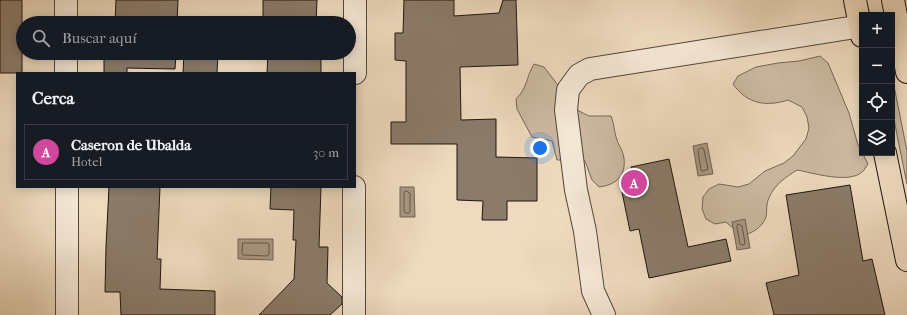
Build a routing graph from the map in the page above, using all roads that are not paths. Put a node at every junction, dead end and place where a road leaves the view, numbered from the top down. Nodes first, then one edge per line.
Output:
1 (66, 0) edge
2 (354, 0) edge
3 (855, 0) edge
4 (66, 16) edge
5 (354, 16) edge
6 (895, 18) edge
7 (859, 20) edge
8 (859, 30) edge
9 (66, 60) edge
10 (354, 60) edge
11 (66, 72) edge
12 (354, 72) edge
13 (907, 72) edge
14 (887, 156) edge
15 (66, 188) edge
16 (354, 188) edge
17 (907, 260) edge
18 (67, 315) edge
19 (354, 315) edge
20 (604, 315) edge

1 - 4 street
2 - 5 street
3 - 7 main road
6 - 13 main road
8 - 20 street
9 - 11 street
10 - 12 street
14 - 17 main road
15 - 18 street
16 - 19 street

